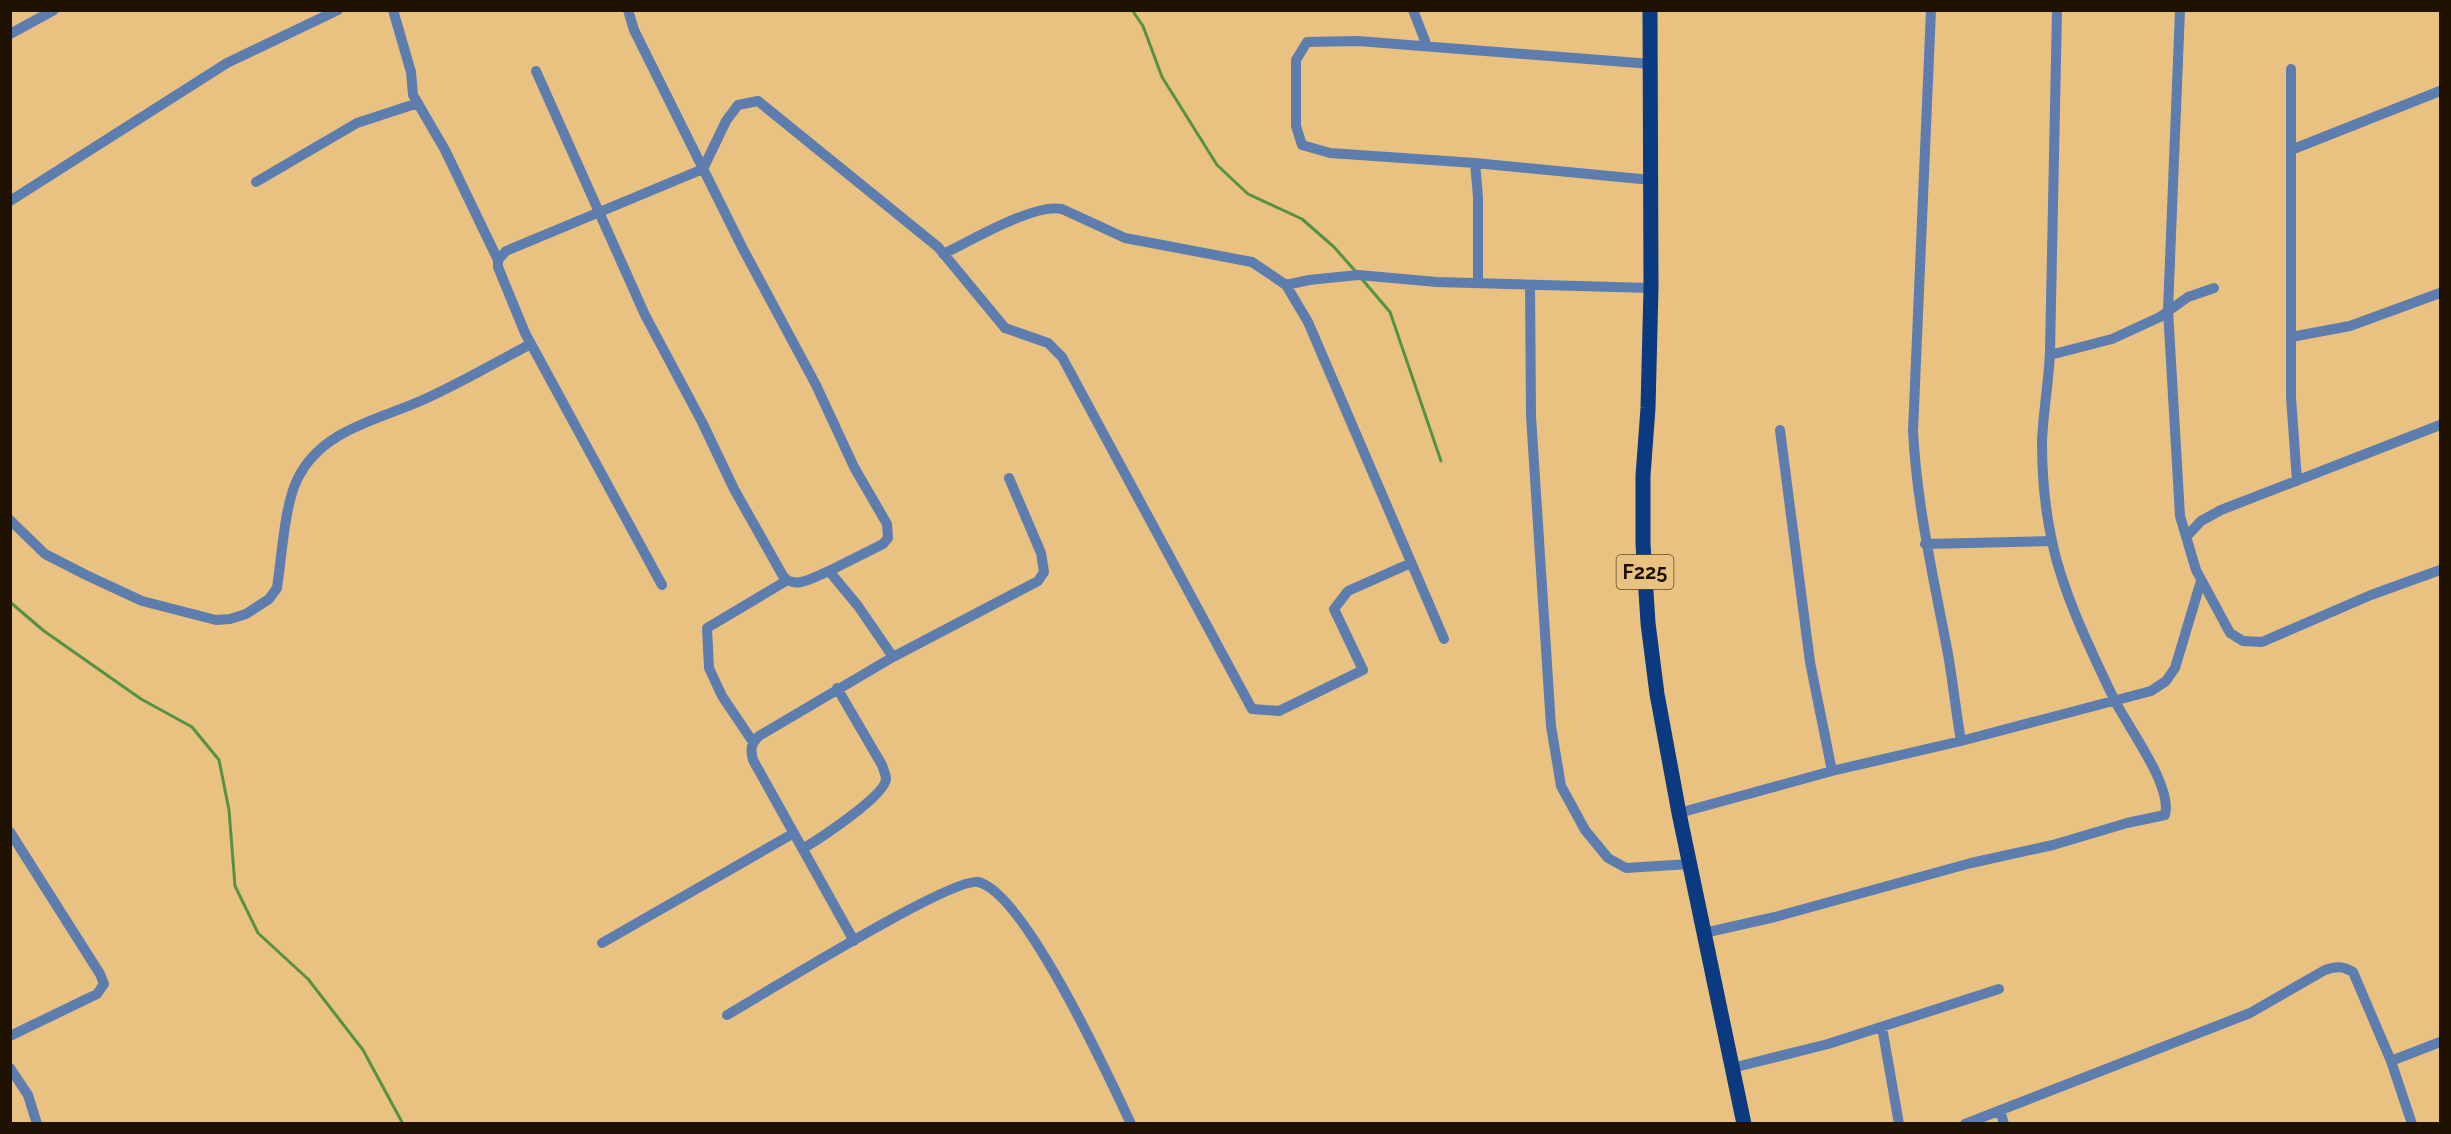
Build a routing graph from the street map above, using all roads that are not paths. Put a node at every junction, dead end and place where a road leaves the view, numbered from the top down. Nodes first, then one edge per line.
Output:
1 (54, 10) edge
2 (338, 10) edge
3 (393, 10) edge
4 (628, 10) edge
5 (1413, 10) edge
6 (1650, 10) edge
7 (1930, 10) edge
8 (2057, 10) edge
9 (2180, 10) edge
10 (10, 34) edge
11 (1427, 46) junction
12 (1651, 64) junction
13 (2291, 69) dead end
14 (536, 71) dead end
15 (2440, 91) edge
16 (418, 104) junction
17 (2291, 150) junction
18 (1475, 163) junction
19 (704, 169) junction
20 (1651, 180) junction
21 (256, 182) dead end
22 (10, 201) edge
23 (598, 213) junction
24 (943, 254) junction
25 (498, 260) junction
26 (1478, 283) junction
27 (1286, 285) junction
28 (1530, 285) junction
29 (1652, 288) junction
30 (2214, 288) dead end
31 (2440, 293) edge
32 (2168, 310) junction
33 (2291, 337) junction
34 (531, 344) junction
35 (2050, 355) junction
36 (2440, 425) edge
37 (1780, 430) dead end
38 (1009, 478) dead end
39 (2297, 481) junction
40 (10, 520) edge
41 (2186, 537) junction
42 (2052, 541) junction
43 (1925, 543) junction
44 (1411, 563) junction
45 (2440, 570) edge
46 (829, 571) junction
47 (786, 581) junction
48 (2201, 581) junction
49 (662, 585) dead end
50 (1444, 639) dead end
51 (893, 657) junction
52 (837, 688) junction
53 (2114, 700) junction
54 (1961, 741) junction
55 (753, 742) junction
56 (1832, 771) junction
57 (1679, 813) junction
58 (10, 832) edge
59 (794, 833) junction
60 (804, 848) junction
61 (1690, 864) junction
62 (1704, 933) junction
63 (854, 940) junction
64 (602, 943) dead end
65 (1999, 989) dead end
66 (727, 1015) dead end
67 (1882, 1027) junction
68 (10, 1036) edge
69 (2440, 1042) edge
70 (2391, 1061) junction
71 (10, 1068) edge
72 (1732, 1068) junction
73 (2000, 1110) junction
74 (37, 1124) edge
75 (1131, 1124) edge
76 (1744, 1124) edge
77 (1899, 1124) edge
78 (1965, 1124) edge
79 (2004, 1124) edge
80 (2412, 1124) edge

1 - 10 street
2 - 22 street
3 - 16 street
4 - 19 street
5 - 11 street
6 - 12 main road, F225
7 - 43 street
8 - 35 street
9 - 32 street
11 - 12 street
11 - 18 street
12 - 20 main road, F225
13 - 17 street
14 - 23 street
15 - 17 street
16 - 21 street
16 - 25 street
17 - 33 street
18 - 20 street
18 - 26 street
19 - 23 street
19 - 24 street
19 - 46 street
20 - 29 main road, F225
23 - 25 street
23 - 47 street
24 - 27 street
24 - 44 street
25 - 34 street
26 - 27 street
26 - 28 street
27 - 44 street
28 - 29 street
28 - 61 street
29 - 57 main road, F225
30 - 32 street
31 - 33 street
32 - 35 street
32 - 41 street
33 - 39 street
34 - 40 street
34 - 49 street
35 - 42 street
36 - 39 street
37 - 56 street
38 - 51 street
39 - 41 street
41 - 48 street
42 - 43 street
42 - 53 street
43 - 54 street
44 - 50 street
45 - 48 street
46 - 47 street
46 - 51 street
47 - 55 street
48 - 53 street
51 - 52 street
52 - 55 street
52 - 60 street
53 - 54 street
53 - 62 street
54 - 56 street
55 - 59 street
56 - 57 street
57 - 61 main road, F225
58 - 68 street
59 - 60 street
59 - 64 street
60 - 63 street
61 - 62 main road, F225
62 - 72 main road, F225
63 - 66 street
63 - 75 street
65 - 67 street
67 - 72 street
67 - 77 street
69 - 70 street
70 - 73 street
70 - 80 street
71 - 74 street
72 - 76 main road, F225
73 - 78 street
73 - 79 street

